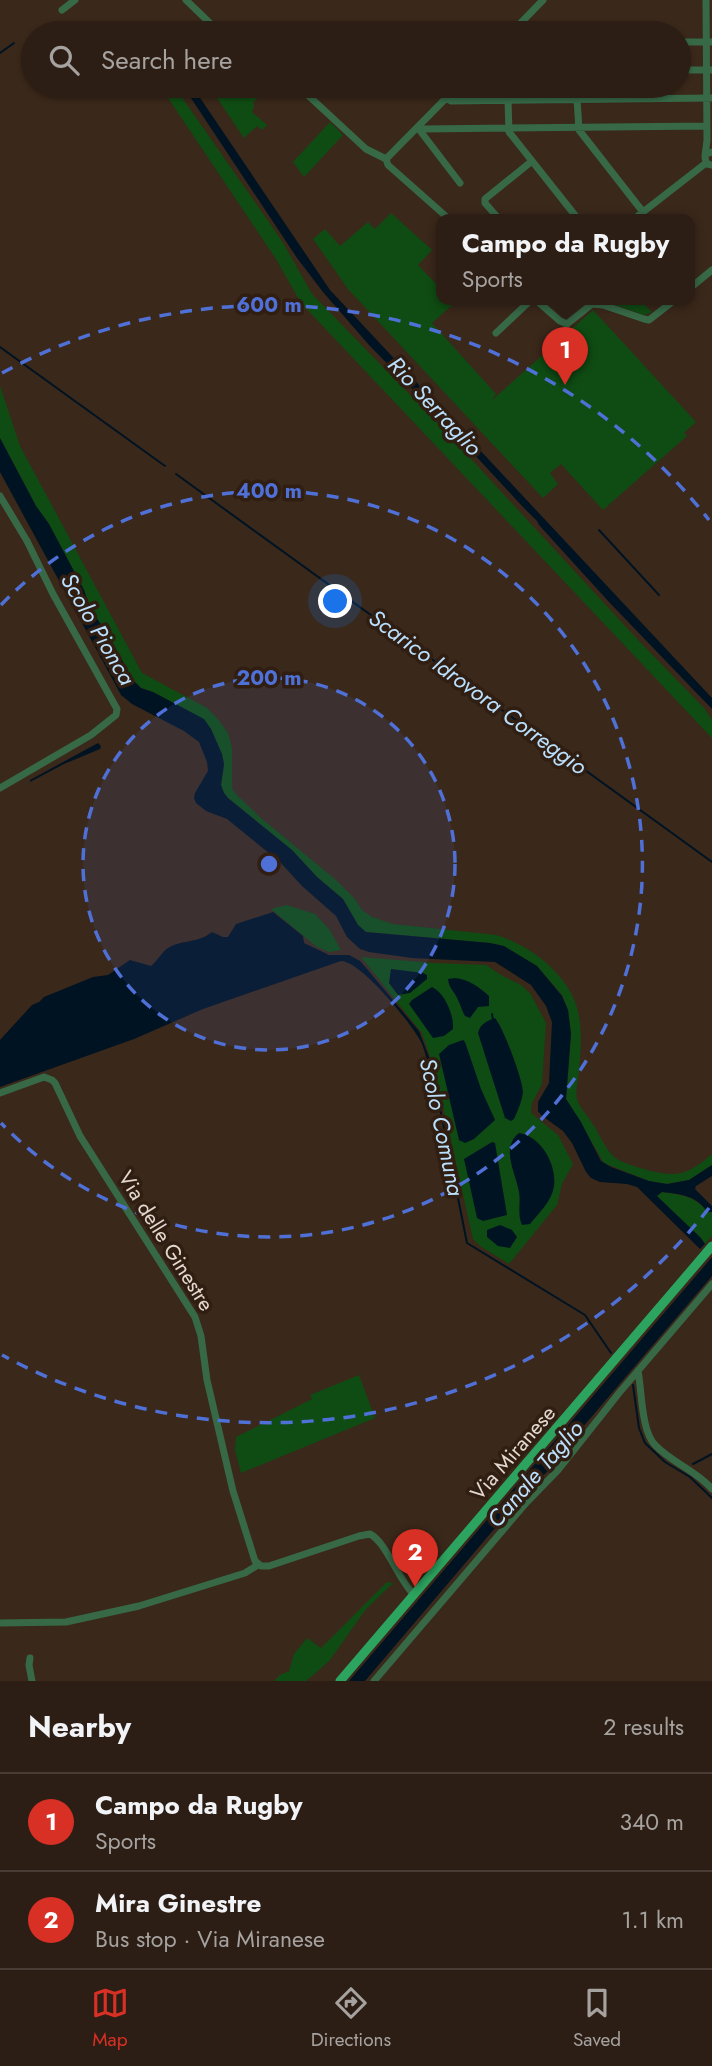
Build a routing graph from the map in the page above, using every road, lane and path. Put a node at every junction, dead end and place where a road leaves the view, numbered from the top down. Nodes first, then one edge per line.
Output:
1 (75, 0) edge
2 (186, 0) edge
3 (543, 0) edge
4 (706, 0) edge
5 (62, 10) dead end
6 (208, 21) edge
7 (523, 21) edge
8 (709, 42) edge
9 (691, 43) edge
10 (691, 70) edge
11 (709, 70) edge
12 (312, 98) edge
13 (446, 98) joint
14 (709, 98) edge
15 (577, 99) junction
16 (508, 100) junction
17 (707, 126) junction
18 (578, 127) junction
19 (417, 128) junction
20 (508, 129) junction
21 (386, 159) junction
22 (709, 159) edge
23 (532, 161) junction
24 (460, 183) dead end
25 (643, 212) junction
26 (443, 214) edge
27 (495, 214) edge
28 (574, 214) edge
29 (640, 214) edge
30 (712, 270) edge
31 (695, 284) edge
32 (527, 305) edge
33 (541, 305) edge
34 (591, 305) edge
35 (603, 305) edge
36 (668, 305) edge
37 (496, 333) dead end
38 (0, 496) edge
39 (0, 788) edge
40 (0, 1093) edge
41 (712, 1246) edge
42 (712, 1284) edge
43 (638, 1371) junction
44 (712, 1489) edge
45 (258, 1565) junction
46 (414, 1595) junction
47 (0, 1623) edge
48 (30, 1658) dead end
49 (32, 1681) edge
50 (340, 1681) edge
51 (374, 1681) edge

1 - 5 street
2 - 6 street
3 - 7 street
4 - 8 street
8 - 9 street
8 - 11 street
10 - 11 street
11 - 14 street
12 - 21 street
13 - 16 street
13 - 19 street
14 - 15 street
14 - 17 street
15 - 16 street
15 - 18 street
16 - 20 street
17 - 18 street
17 - 22 street
18 - 20 street
18 - 25 street
19 - 20 street
19 - 21 street
19 - 24 street
20 - 23 street
21 - 26 street
22 - 25 street
23 - 27 street
23 - 28 street
25 - 29 street
30 - 31 street
32 - 37 street
33 - 34 street
35 - 36 street
38 - 39 street
40 - 45 street, Via delle Ginestre
41 - 46 main road, Via Miranese
42 - 43 street
43 - 44 street
43 - 51 street
45 - 46 street
45 - 47 street
46 - 50 main road, Via Miranese
48 - 49 street

